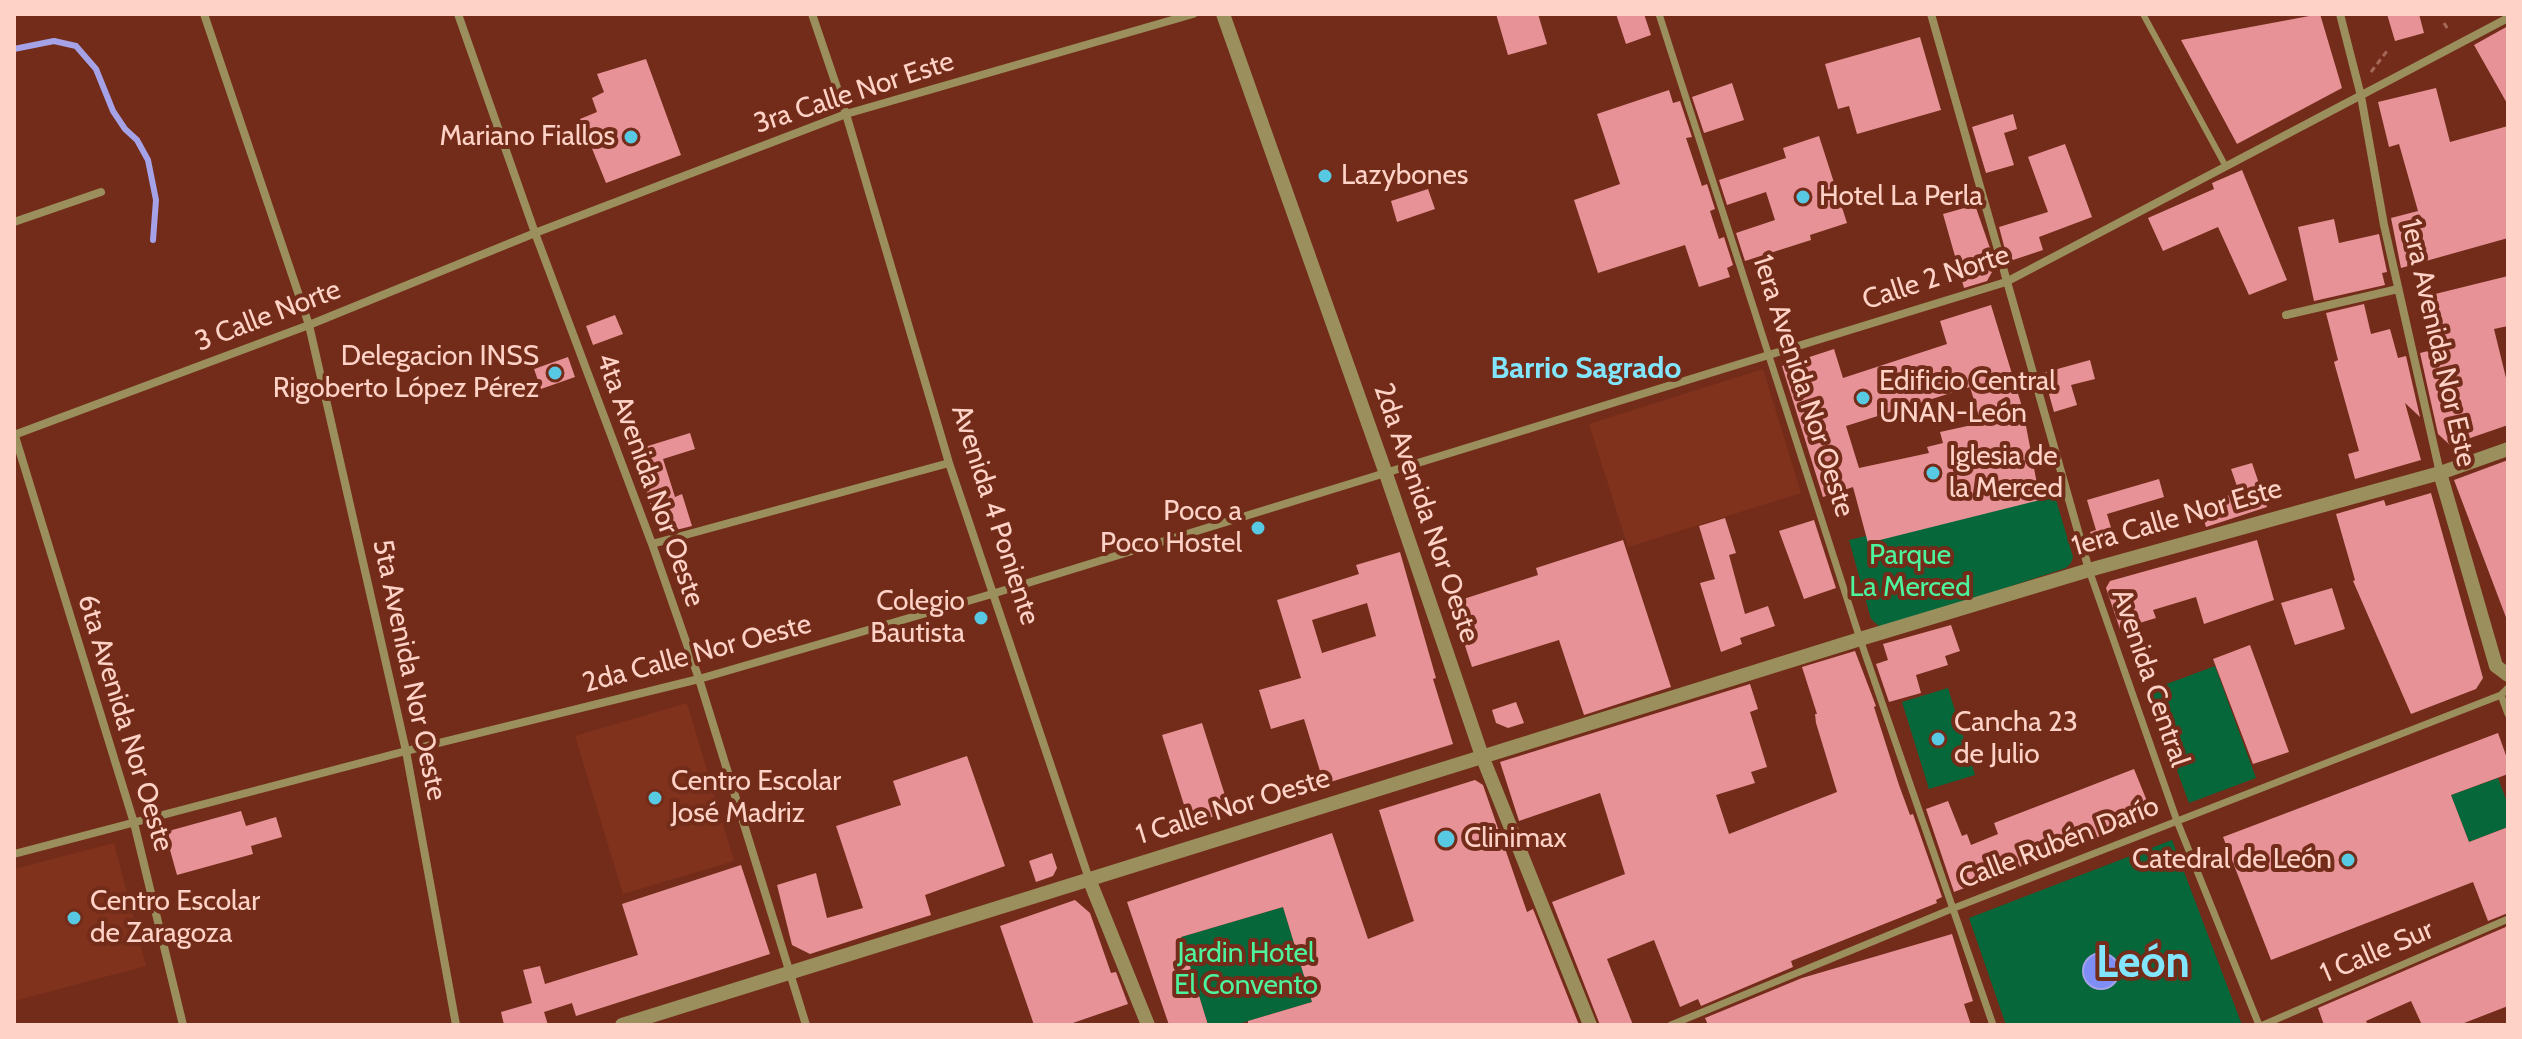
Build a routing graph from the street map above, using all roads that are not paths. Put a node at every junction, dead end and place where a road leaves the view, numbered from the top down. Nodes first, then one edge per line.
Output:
1 (204, 14) edge
2 (458, 14) edge
3 (812, 14) edge
4 (1193, 14) edge
5 (1223, 14) edge
6 (1659, 14) edge
7 (1931, 14) edge
8 (2143, 14) edge
9 (2340, 14) edge
10 (2508, 18) edge
11 (2361, 96) junction
12 (846, 114) junction
13 (2225, 165) junction
14 (101, 192) dead end
15 (14, 222) edge
16 (535, 233) junction
17 (2006, 282) junction
18 (2398, 289) junction
19 (2286, 315) dead end
20 (309, 325) junction
21 (1770, 354) junction
22 (14, 435) edge
23 (2508, 449) edge
24 (949, 463) junction
25 (1385, 471) junction
26 (2440, 473) junction
27 (652, 544) junction
28 (2089, 570) junction
29 (992, 594) junction
30 (1860, 639) junction
31 (2508, 675) edge
32 (699, 679) junction
33 (2508, 688) edge
34 (2501, 695) junction
35 (2508, 714) edge
36 (406, 751) junction
37 (1482, 756) junction
38 (2177, 821) junction
39 (134, 823) junction
40 (14, 854) edge
41 (1089, 879) junction
42 (1954, 908) junction
43 (2508, 919) edge
44 (792, 972) junction
45 (183, 1025) edge
46 (456, 1025) edge
47 (622, 1025) edge
48 (806, 1025) edge
49 (1148, 1025) edge
50 (1590, 1025) edge
51 (1671, 1025) edge
52 (1993, 1025) edge
53 (2261, 1025) edge

1 - 20 street, 5ta Avenida Nor Oeste
2 - 16 street, 4ta Avenida Nor Oeste
3 - 12 street, Avenida 4 Poniente
4 - 12 street, 3ra Calle Nor Este
5 - 25 street, 2da Avenida Nor Oeste
6 - 21 street, 1era Avenida Nor Oeste
7 - 17 street, Avenida Central
8 - 13 lane
9 - 11 street, 1era Avenida Nor Este
10 - 11 street, Calle 2 Norte
11 - 13 street, Calle 2 Norte
11 - 18 street, 1era Avenida Nor Este
12 - 16 street, 3ra Calle Nor Este
12 - 24 street, Avenida 4 Poniente
13 - 17 street, Calle 2 Norte
14 - 15 street
16 - 20 street, 3 Calle Norte
16 - 27 street, 4ta Avenida Nor Oeste
17 - 21 street, Calle 2 Norte
17 - 28 street, Avenida Central
18 - 19 street
18 - 26 street, 1era Avenida Nor Este
20 - 22 street, 3 Calle Norte
20 - 36 street, 5ta Avenida Nor Oeste
21 - 25 street, Calle 2 Norte
21 - 30 street, 1era Avenida Nor Oeste
22 - 39 street, 6ta Avenida Nor Oeste
23 - 26 street, 1era Calle Nor Este
24 - 27 street
24 - 29 street, Avenida 4 Poniente
25 - 29 street, 2da Calle Nor Oeste
25 - 37 street, 2da Avenida Nor Oeste
26 - 28 street, 1era Calle Nor Este
26 - 31 street, 1era Avenida Nor Este
27 - 32 street, 4ta Avenida Nor Oeste
28 - 30 street, 1era Calle Nor Este
28 - 38 street, Avenida Central
29 - 32 street, 2da Calle Nor Oeste
29 - 41 street, Avenida 4 Poniente
30 - 37 street, 1 Calle Nor Oeste
30 - 42 street, 1era Avenida Nor Oeste
32 - 36 street, 2da Calle Nor Oeste
32 - 44 street, 4ta Avenida Nor Oeste
33 - 34 street, Calle Rubén Darío
34 - 35 street
34 - 38 street, Calle Rubén Darío
36 - 39 street, 2da Calle Nor Oeste
36 - 46 street, 5ta Avenida Nor Oeste
37 - 41 street, 1 Calle Nor Oeste
37 - 50 street, 2da Avenida Nor Oeste
38 - 42 street, Calle Rubén Darío
38 - 53 street, Avenida Central
39 - 40 street, 2da Calle Nor Oeste
39 - 45 street, 6ta Avenida Nor Oeste
41 - 44 street, 1 Calle Nor Oeste
41 - 49 street, Avenida 4 Poniente
42 - 51 street, Calle Rubén Darío
42 - 52 street, 1era Avenida Nor Oeste
43 - 53 street, 1 Calle Sur
44 - 47 street, 1 Calle Nor Oeste
44 - 48 street, 4ta Avenida Nor Oeste

